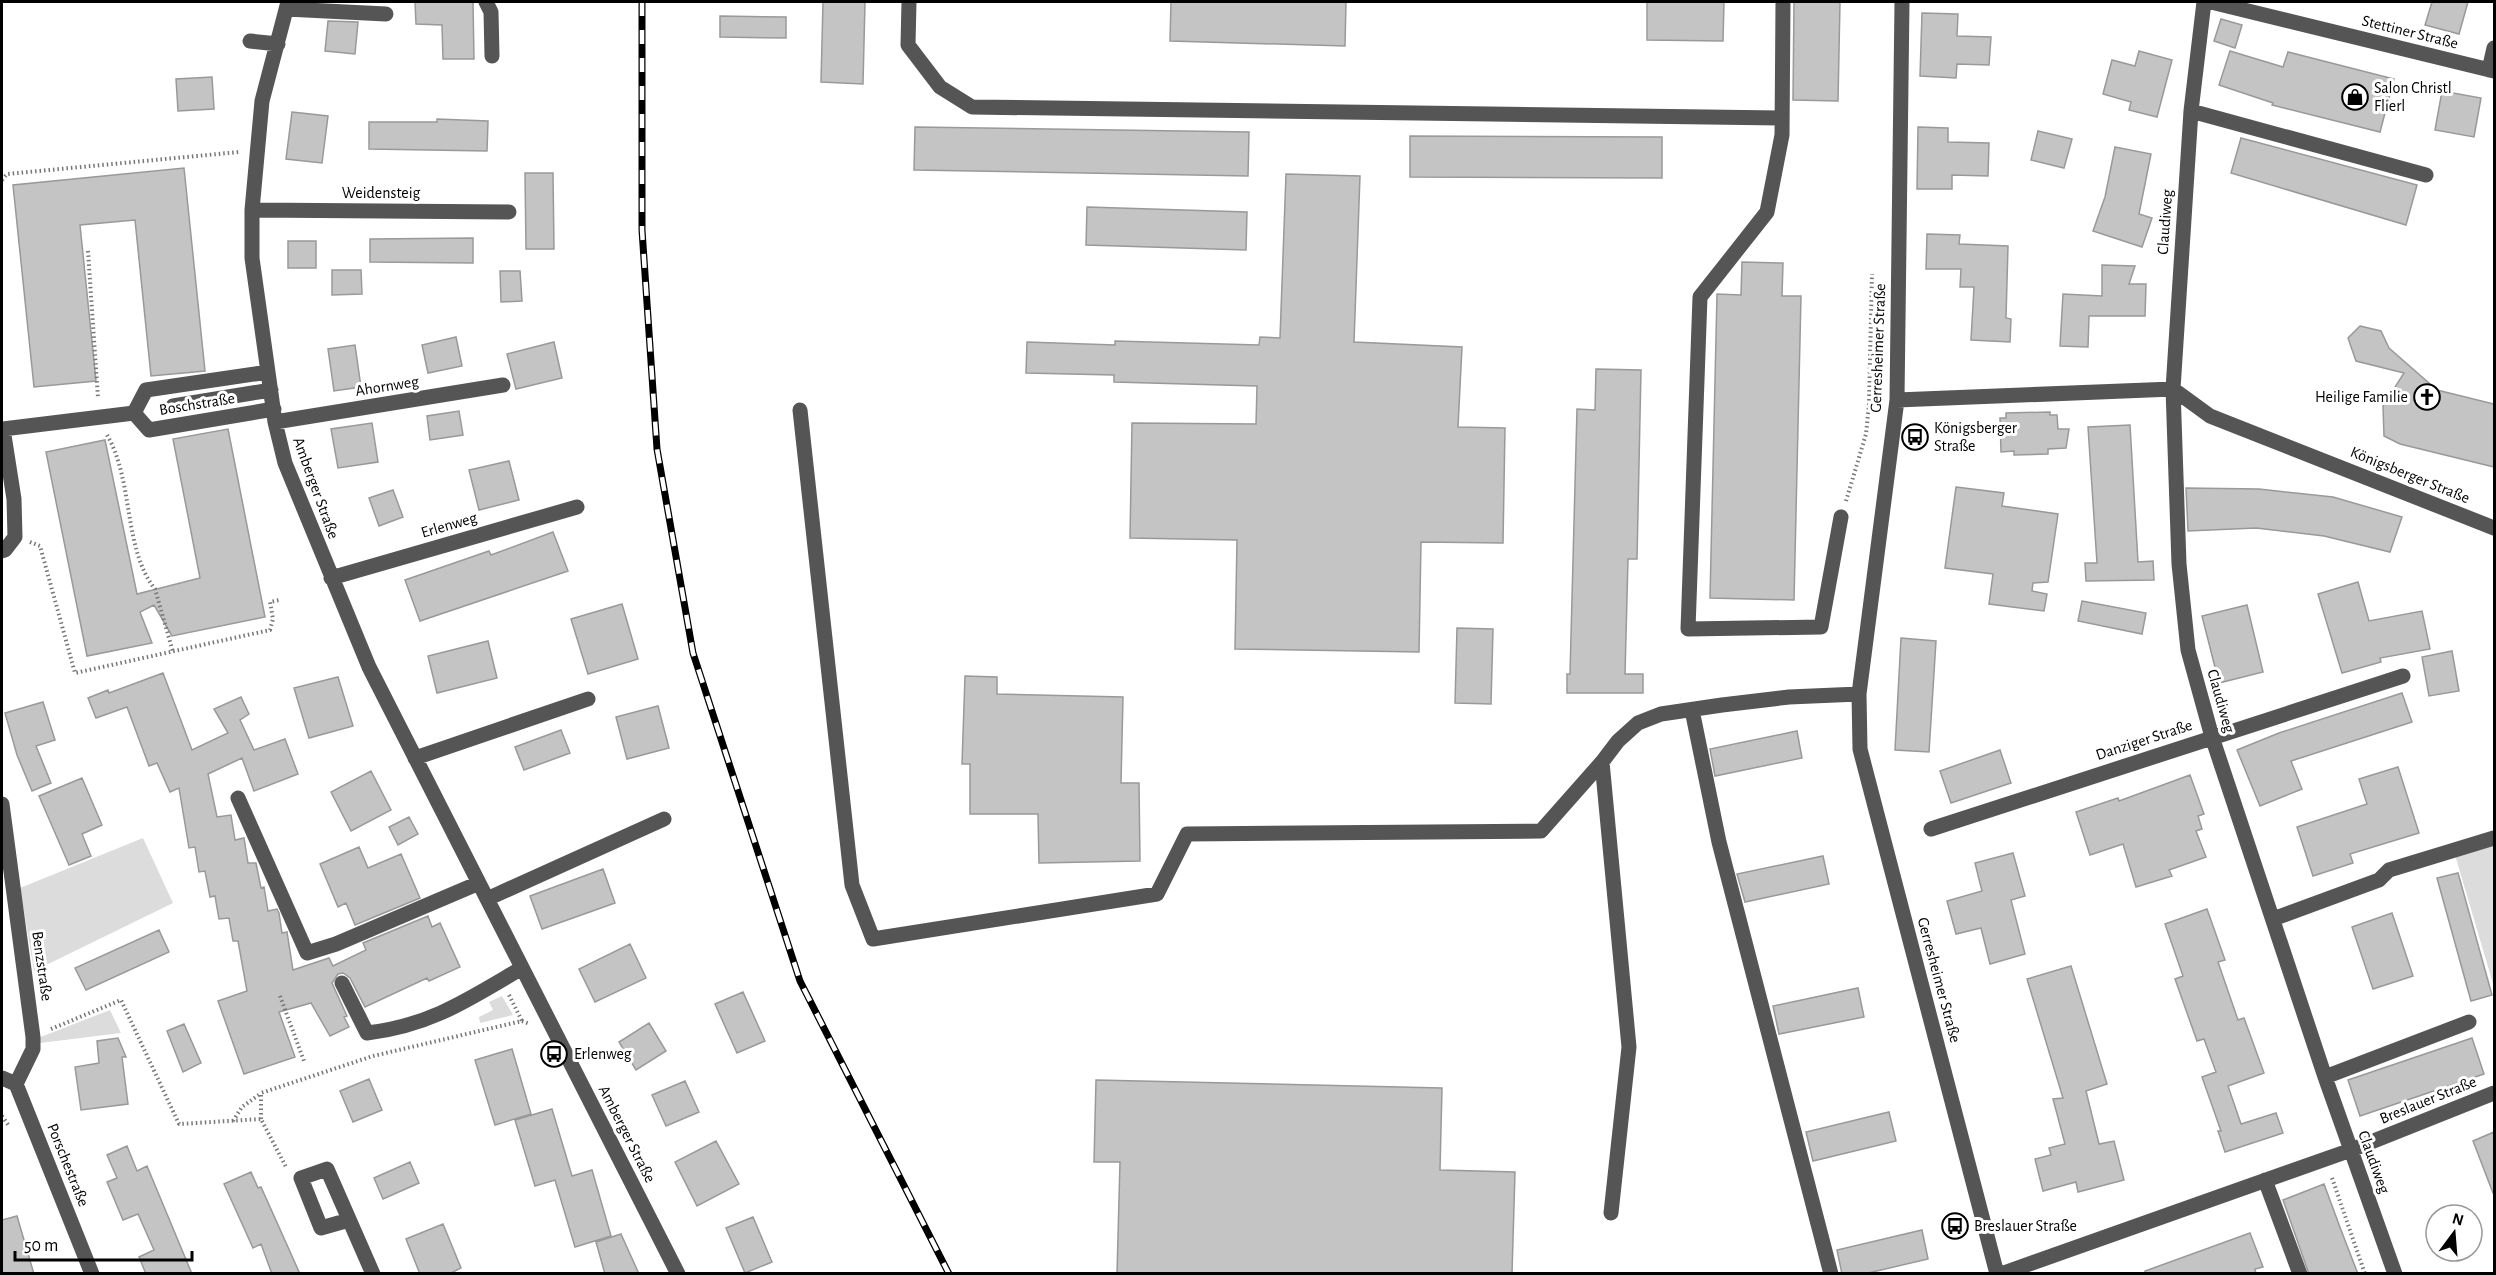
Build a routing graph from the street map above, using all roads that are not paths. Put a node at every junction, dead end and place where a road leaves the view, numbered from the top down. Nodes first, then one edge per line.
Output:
1 (486, 2) edge
2 (909, 2) edge
3 (1784, 2) edge
4 (1902, 2) edge
5 (2204, 2) edge
6 (2211, 2) edge
7 (287, 5) edge
8 (386, 14) dead end
9 (250, 41) dead end
10 (278, 44) junction
11 (2494, 48) edge
12 (492, 56) dead end
13 (2492, 71) edge
14 (2191, 111) junction
15 (1782, 118) junction
16 (2426, 175) dead end
17 (252, 210) junction
18 (509, 212) dead end
19 (268, 372) junction
20 (503, 385) dead end
21 (2173, 389) junction
22 (271, 390) junction
23 (1897, 400) junction
24 (173, 406) dead end
25 (800, 410) dead end
26 (134, 413) junction
27 (275, 416) junction
28 (2, 422) edge
29 (577, 507) dead end
30 (1841, 517) road end
31 (2494, 528) edge
32 (2, 551) edge
33 (331, 578) junction
34 (2403, 676) dead end
35 (1859, 694) junction
36 (588, 699) dead end
37 (1692, 710) junction
38 (2212, 737) junction
39 (415, 758) junction
40 (1602, 762) junction
41 (238, 798) dead end
42 (2, 804) edge
43 (664, 819) dead end
44 (1931, 829) dead end
45 (2494, 838) edge
46 (5, 851) edge
47 (479, 883) junction
48 (487, 899) junction
49 (2273, 919) junction
50 (522, 968) junction
51 (342, 983) dead end
52 (2469, 1022) dead end
53 (2325, 1077) junction
54 (9, 1081) edge
55 (2494, 1093) edge
56 (2351, 1150) junction
57 (2265, 1180) junction
58 (1611, 1214) dead end
59 (350, 1220) junction
60 (2040, 1267) edge
61 (92, 1274) edge
62 (373, 1274) edge
63 (678, 1274) edge
64 (1831, 1274) edge
65 (1999, 1274) edge
66 (2300, 1274) edge
67 (2395, 1274) edge

1 - 12 street
2 - 15 street
3 - 15 street
4 - 23 street, Gerresheimer Straße
5 - 14 street, Claudiweg
6 - 13 street, Stettiner Straße
7 - 8 street
7 - 10 street, Amberger Straße
9 - 10 street
10 - 17 street, Amberger Straße
11 - 13 street
14 - 16 street
14 - 21 street, Claudiweg
15 - 30 street
17 - 18 street, Weidensteig
17 - 19 street, Amberger Straße
19 - 22 street, Amberger Straße
19 - 26 street, Boschstraße
20 - 27 street, Ahornweg
21 - 23 street
21 - 31 street, Königsberger Straße
21 - 38 street, Claudiweg
22 - 24 street
22 - 27 street, Amberger Straße
23 - 35 street, Gerresheimer Straße
25 - 40 street
26 - 27 street, Boschstraße
26 - 28 street
27 - 33 street, Amberger Straße
28 - 32 street
29 - 33 street, Erlenweg
33 - 39 street, Amberger Straße
34 - 38 street, Danziger Straße
35 - 37 street
35 - 65 street, Gerresheimer Straße
36 - 39 street
37 - 40 street
37 - 64 street
38 - 44 street, Danziger Straße
38 - 49 street, Claudiweg
39 - 47 street, Amberger Straße
40 - 58 street
41 - 47 street
42 - 46 street, Benzstraße
43 - 48 street
45 - 49 street
46 - 54 street, Benzstraße
47 - 48 street, Amberger Straße
48 - 50 street, Amberger Straße
49 - 53 street, Claudiweg
50 - 51 street
50 - 63 street, Amberger Straße
52 - 53 street
53 - 56 street, Claudiweg
54 - 61 street, Porschestraße
55 - 56 street, Breslauer Straße
56 - 57 street, Breslauer Straße
56 - 67 street, Claudiweg
57 - 60 street, Breslauer Straße
57 - 66 street
59 - 59 street
59 - 62 street
60 - 65 street, Breslauer Straße

